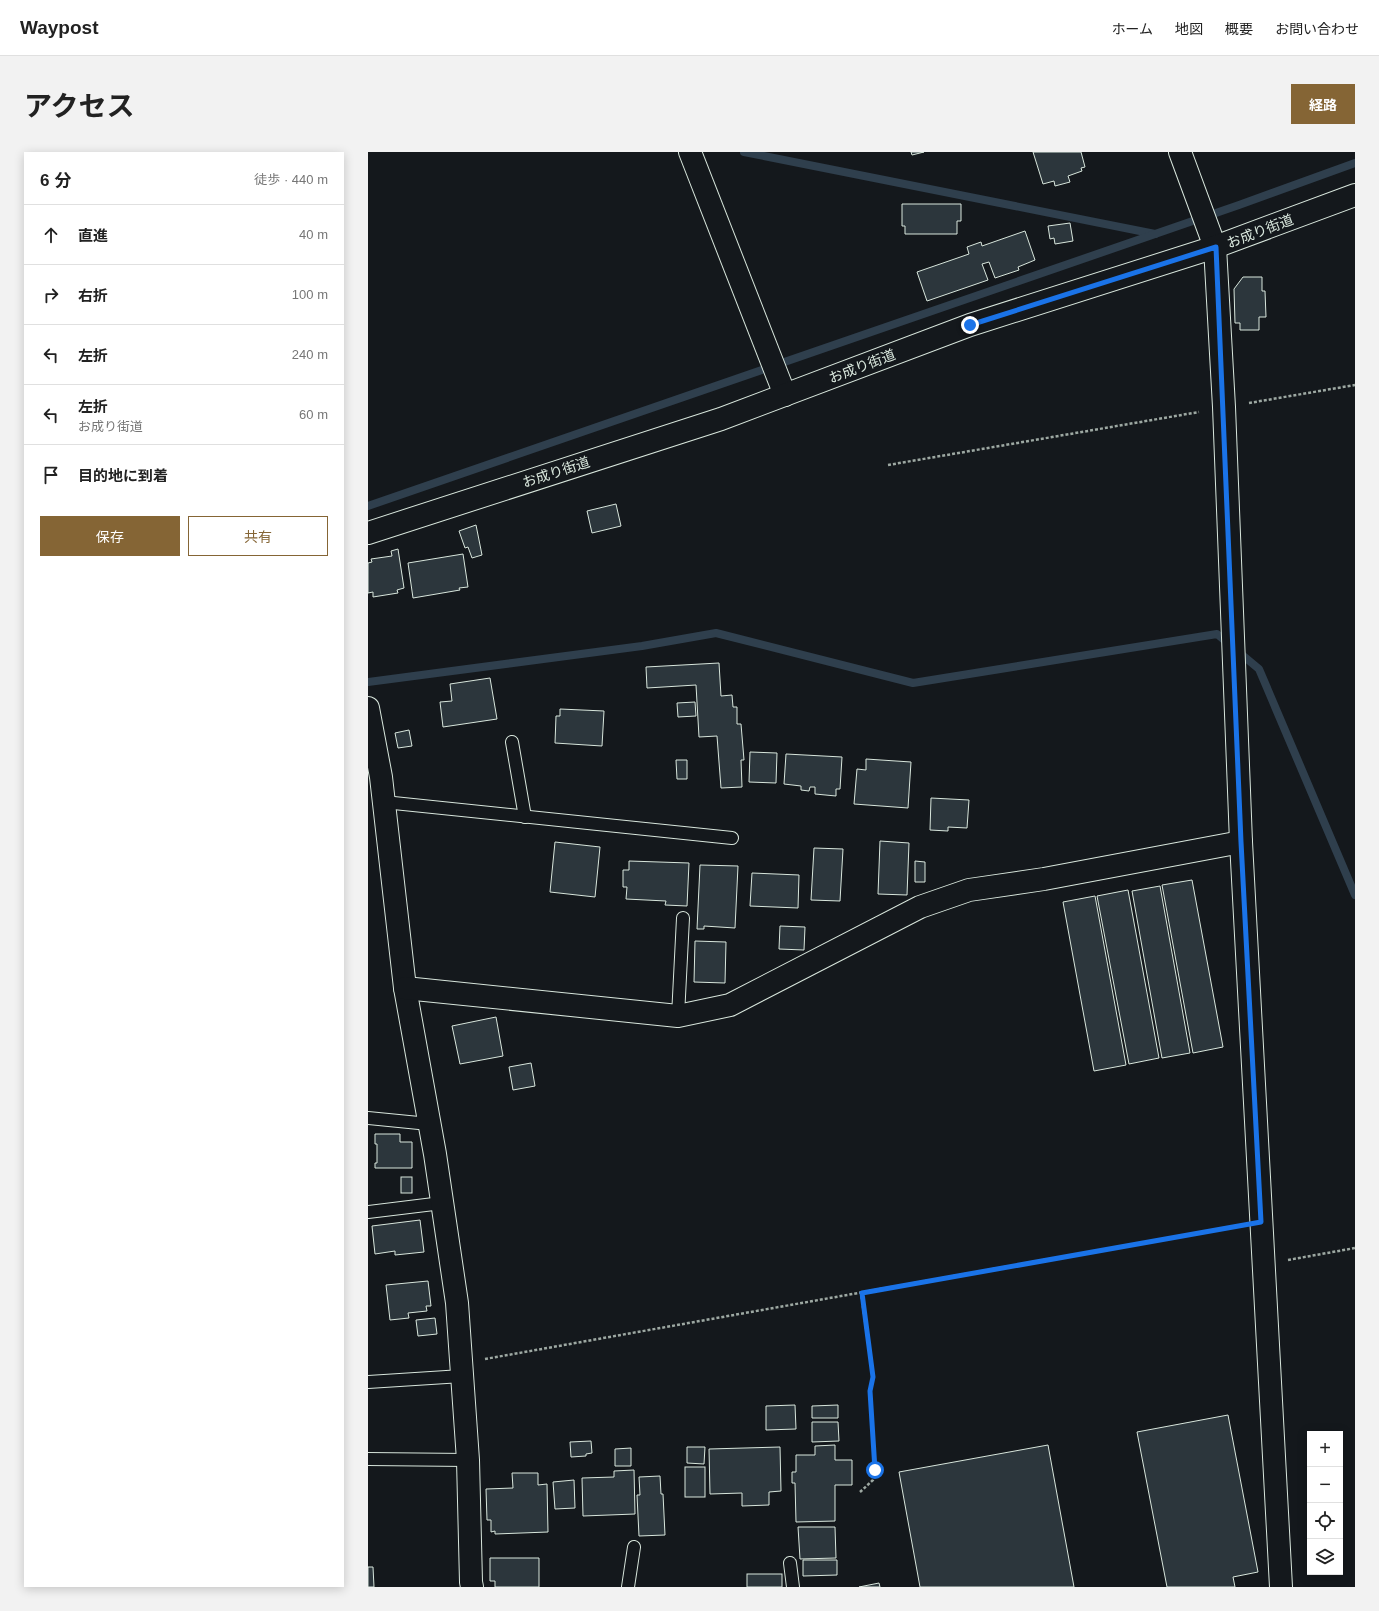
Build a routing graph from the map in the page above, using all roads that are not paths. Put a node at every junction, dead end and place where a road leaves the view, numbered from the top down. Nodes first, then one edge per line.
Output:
1 (690, 152) edge
2 (1180, 152) edge
3 (1355, 195) edge
4 (1216, 247) junction
5 (785, 395) junction
6 (368, 533) edge
7 (368, 708) edge
8 (512, 742) dead end
9 (384, 802) junction
10 (526, 817) junction
11 (732, 838) dead end
12 (1241, 842) junction
13 (683, 918) dead end
14 (405, 988) junction
15 (678, 1016) junction
16 (368, 1118) edge
17 (430, 1124) junction
18 (442, 1203) junction
19 (368, 1212) edge
20 (462, 1370) junction
21 (368, 1382) edge
22 (368, 1459) edge
23 (468, 1460) junction
24 (634, 1547) dead end
25 (790, 1563) dead end
26 (472, 1587) edge
27 (628, 1587) edge
28 (793, 1587) edge
29 (1281, 1587) edge

1 - 5 street
2 - 4 street
3 - 4 street, お成り街道
4 - 5 street, お成り街道
4 - 12 street
5 - 6 street, お成り街道
7 - 9 street
8 - 10 lane
9 - 10 lane
9 - 14 street
10 - 11 lane
12 - 15 street
12 - 29 street
13 - 15 lane
14 - 15 street
14 - 17 street
16 - 17 lane
17 - 18 street
18 - 19 lane
18 - 20 street
20 - 21 lane
20 - 23 street
22 - 23 lane
23 - 26 street
24 - 27 lane
25 - 28 lane

